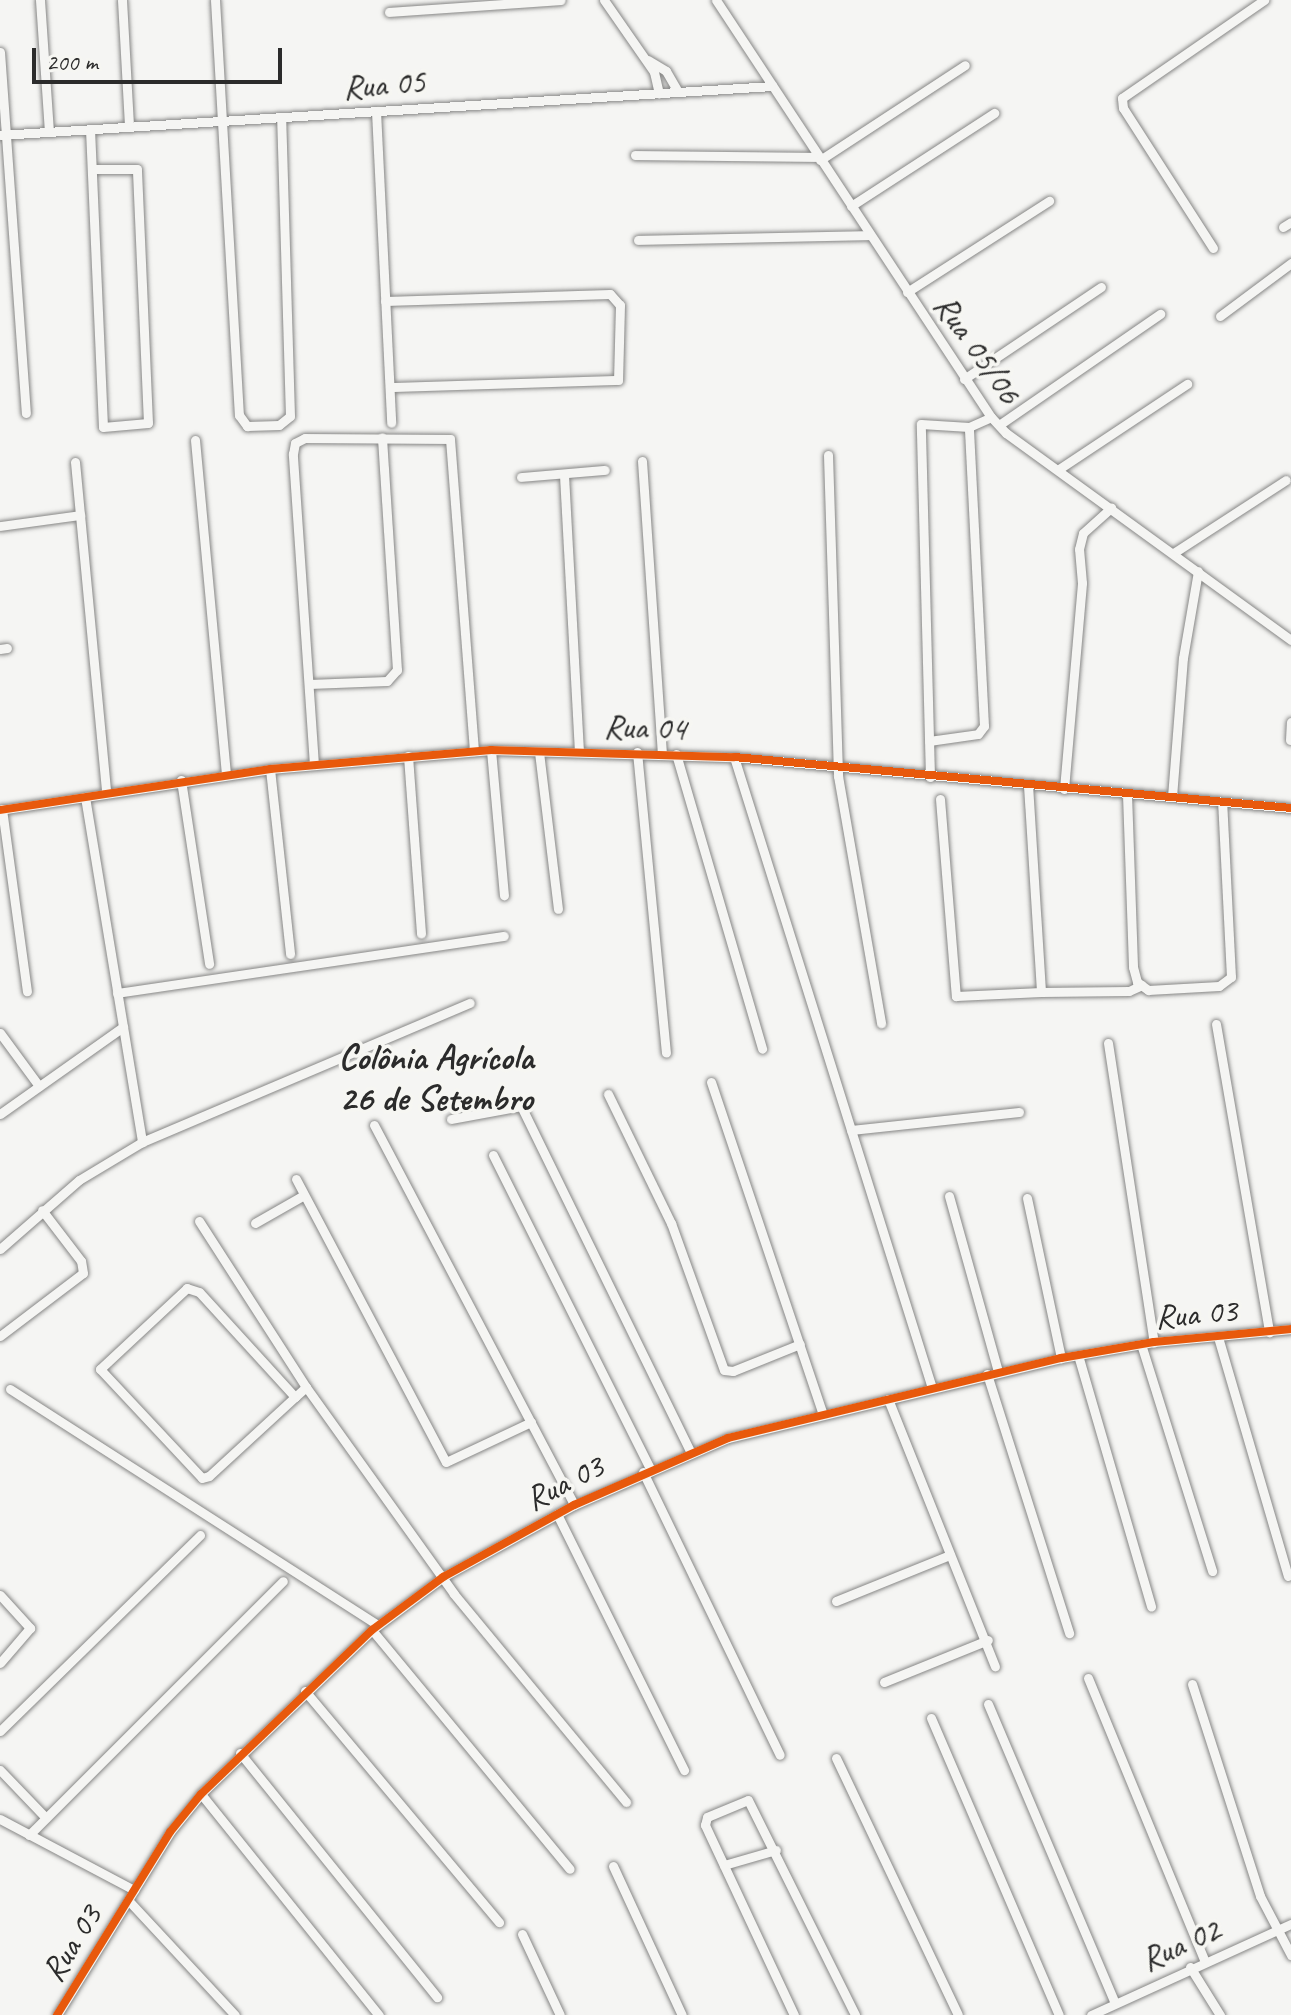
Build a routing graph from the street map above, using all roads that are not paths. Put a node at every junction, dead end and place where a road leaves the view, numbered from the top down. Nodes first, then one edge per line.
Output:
1 (40, 0) edge
2 (122, 0) edge
3 (215, 0) edge
4 (561, 0) edge
5 (604, 0) edge
6 (716, 0) edge
7 (1264, 0) edge
8 (529, 1) edge
9 (430, 4) edge
10 (389, 12) dead end
11 (0, 52) edge
12 (644, 58) junction
13 (965, 65) dead end
14 (772, 86) junction
15 (678, 92) junction
16 (659, 93) junction
17 (376, 111) junction
18 (994, 113) dead end
19 (281, 117) junction
20 (225, 121) junction
21 (129, 127) junction
22 (90, 129) junction
23 (49, 132) junction
24 (3, 135) edge
25 (635, 155) dead end
26 (819, 158) junction
27 (92, 169) junction
28 (1049, 201) dead end
29 (851, 206) junction
30 (870, 235) junction
31 (638, 240) dead end
32 (1213, 248) dead end
33 (1291, 263) edge
34 (1101, 287) dead end
35 (907, 292) junction
36 (385, 301) junction
37 (1160, 314) dead end
38 (1220, 316) dead end
39 (964, 379) junction
40 (1187, 384) dead end
41 (390, 387) junction
42 (26, 413) dead end
43 (995, 421) junction
44 (391, 423) dead end
45 (969, 427) junction
46 (382, 437) junction
47 (195, 440) dead end
48 (828, 455) dead end
49 (642, 461) dead end
50 (75, 462) dead end
51 (1059, 469) junction
52 (605, 470) dead end
53 (564, 475) junction
54 (521, 477) dead end
55 (1286, 480) dead end
56 (1111, 508) junction
57 (80, 515) junction
58 (0, 526) edge
59 (1175, 552) junction
60 (1198, 571) junction
61 (1291, 640) edge
62 (309, 684) junction
63 (1291, 722) edge
64 (1290, 740) edge
65 (929, 741) junction
66 (491, 750) junction
67 (474, 751) junction
68 (539, 752) junction
69 (579, 752) junction
70 (637, 752) junction
71 (662, 753) junction
72 (676, 754) junction
73 (408, 756) junction
74 (734, 757) junction
75 (314, 765) junction
76 (838, 768) junction
77 (270, 769) junction
78 (226, 774) junction
79 (930, 777) junction
80 (181, 780) junction
81 (1028, 785) junction
82 (1064, 789) junction
83 (106, 793) junction
84 (1127, 794) junction
85 (85, 797) junction
86 (1172, 797) junction
87 (940, 799) dead end
88 (1222, 802) junction
89 (1291, 808) edge
90 (1, 810) edge
91 (504, 895) dead end
92 (558, 909) dead end
93 (421, 934) dead end
94 (504, 936) dead end
95 (290, 954) dead end
96 (209, 964) dead end
97 (1142, 985) junction
98 (27, 991) dead end
99 (1041, 992) junction
100 (117, 993) junction
101 (470, 1003) dead end
102 (881, 1023) dead end
103 (1216, 1024) dead end
104 (123, 1027) junction
105 (0, 1033) edge
106 (1108, 1043) dead end
107 (762, 1049) dead end
108 (666, 1053) dead end
109 (711, 1082) dead end
110 (39, 1086) junction
111 (608, 1094) dead end
112 (1019, 1112) dead end
113 (0, 1114) edge
114 (451, 1119) dead end
115 (374, 1125) dead end
116 (851, 1130) junction
117 (142, 1142) junction
118 (493, 1155) dead end
119 (296, 1179) dead end
120 (304, 1195) junction
121 (949, 1196) dead end
122 (1027, 1198) dead end
123 (42, 1210) junction
124 (199, 1221) dead end
125 (255, 1223) dead end
126 (0, 1249) edge
127 (1291, 1329) edge
128 (1269, 1332) junction
129 (0, 1336) edge
130 (1218, 1337) junction
131 (1154, 1342) junction
132 (800, 1344) junction
133 (1141, 1344) junction
134 (1078, 1355) junction
135 (1061, 1358) junction
136 (998, 1371) junction
137 (987, 1374) junction
138 (306, 1387) junction
139 (932, 1388) junction
140 (10, 1389) dead end
141 (295, 1397) junction
142 (888, 1399) junction
143 (823, 1415) junction
144 (531, 1422) junction
145 (691, 1453) junction
146 (646, 1470) junction
147 (574, 1505) junction
148 (557, 1514) junction
149 (200, 1535) dead end
150 (950, 1555) junction
151 (1212, 1571) dead end
152 (1288, 1576) dead end
153 (443, 1577) junction
154 (283, 1581) dead end
155 (0, 1595) edge
156 (836, 1601) dead end
157 (1151, 1607) dead end
158 (375, 1628) junction
159 (1069, 1633) dead end
160 (988, 1640) junction
161 (0, 1663) edge
162 (995, 1666) dead end
163 (1088, 1678) dead end
164 (884, 1682) dead end
165 (1192, 1684) dead end
166 (305, 1691) junction
167 (988, 1704) dead end
168 (931, 1718) dead end
169 (0, 1731) edge
170 (240, 1753) junction
171 (780, 1755) dead end
172 (836, 1758) dead end
173 (0, 1770) edge
174 (684, 1770) dead end
175 (201, 1794) junction
176 (626, 1802) dead end
177 (46, 1818) junction
178 (0, 1819) edge
179 (29, 1835) junction
180 (776, 1850) junction
181 (724, 1865) junction
182 (613, 1866) dead end
183 (570, 1869) dead end
184 (134, 1890) junction
185 (128, 1900) junction
186 (499, 1922) dead end
187 (1291, 1924) edge
188 (1276, 1931) junction
189 (522, 1934) dead end
190 (1291, 1955) edge
191 (1204, 1960) junction
192 (1190, 1967) junction
193 (437, 1997) dead end
194 (1115, 2003) junction
195 (57, 2015) edge
196 (235, 2015) edge
197 (379, 2015) edge
198 (560, 2015) edge
199 (682, 2015) edge
200 (794, 2015) edge
201 (855, 2015) edge
202 (958, 2015) edge
203 (1059, 2015) edge
204 (1091, 2015) edge
205 (1220, 2015) edge

1 - 23 street
2 - 21 street
3 - 20 street
4 - 8 street
5 - 12 street
6 - 14 street, Rua 05/06
7 - 32 street
8 - 9 street
9 - 10 street
11 - 24 street
12 - 15 street
12 - 16 street
13 - 26 street
14 - 15 street, Rua 05
14 - 26 street, Rua 05/06
15 - 16 street, Rua 05
16 - 17 street, Rua 05
17 - 19 street, Rua 05
17 - 36 street
18 - 29 street
19 - 20 street, Rua 05
19 - 20 street
20 - 21 street, Rua 05
21 - 22 street, Rua 05
22 - 23 street, Rua 05
22 - 27 street
23 - 24 street, Rua 05
24 - 42 street
25 - 26 street
26 - 29 street, Rua 05/06
27 - 27 street
28 - 35 street
29 - 30 street, Rua 05/06
30 - 31 street
30 - 35 street, Rua 05/06
33 - 38 street
34 - 39 street
35 - 39 street, Rua 05/06
36 - 41 street
36 - 41 street
37 - 43 street
39 - 43 street, Rua 05/06
40 - 51 street
41 - 44 street
43 - 45 street
43 - 51 street, Rua 05/06
45 - 65 street
45 - 65 street
46 - 62 street
46 - 62 street
46 - 67 street
47 - 78 street
48 - 76 street
49 - 71 street
50 - 57 street
51 - 56 street, Rua 05/06
52 - 53 street
53 - 54 street
53 - 69 street
55 - 59 street
56 - 59 street, Rua 05/06
56 - 82 street
57 - 58 street
57 - 83 street
59 - 60 street, Rua 05/06
60 - 61 street, Rua 05/06
60 - 86 street
62 - 75 street
63 - 64 street
65 - 79 street
66 - 67 street, Rua 04
66 - 68 street, Rua 04
66 - 91 street
67 - 73 street, Rua 04
68 - 69 street, Rua 04
68 - 92 street
69 - 70 street, Rua 04
70 - 71 street, Rua 04
70 - 108 street
71 - 72 street, Rua 04
72 - 74 street, Rua 04
72 - 107 street
73 - 75 street, Rua 04
73 - 93 street
74 - 76 street, Rua 04
74 - 116 street
75 - 77 street, Rua 04
76 - 79 street, Rua 04
76 - 102 street
77 - 78 street, Rua 04
77 - 95 street
78 - 80 street, Rua 04
79 - 81 street, Rua 04
80 - 83 street, Rua 04
80 - 96 street
81 - 82 street, Rua 04
81 - 99 street
82 - 84 street, Rua 04
83 - 85 street, Rua 04
84 - 86 street, Rua 04
84 - 97 street
85 - 90 street, Rua 04
85 - 100 street
86 - 88 street, Rua 04
87 - 99 street
88 - 89 street, Rua 04
88 - 97 street
90 - 98 street
94 - 100 street
97 - 99 street
100 - 104 street
101 - 117 street
103 - 128 street
104 - 110 street
104 - 117 street
105 - 110 street
106 - 131 street
109 - 132 street
110 - 113 street
111 - 132 street
112 - 116 street
114 - 145 street
115 - 144 street
116 - 139 street
117 - 123 street
118 - 146 street
119 - 120 street
120 - 125 street
120 - 144 street
121 - 136 street
122 - 135 street
123 - 126 street
123 - 129 street
124 - 138 street
127 - 128 street, Rua 03
128 - 130 street, Rua 03
130 - 131 street, Rua 03
130 - 152 street
131 - 133 street, Rua 03
132 - 143 street
133 - 134 street, Rua 03
133 - 151 street
134 - 135 street, Rua 03
134 - 157 street
135 - 136 street, Rua 03
136 - 137 street, Rua 03
137 - 139 street, Rua 03
137 - 159 street
138 - 141 street
138 - 153 street
139 - 142 street, Rua 03
140 - 158 street
141 - 141 street
142 - 143 street, Rua 03
142 - 150 street
143 - 145 street, Rua 03
144 - 147 street
145 - 146 street, Rua 03
146 - 147 street, Rua 03
146 - 171 street
147 - 148 street, Rua 03
148 - 153 street, Rua 03
148 - 174 street
149 - 169 street
150 - 156 street
150 - 160 street
153 - 158 street, Rua 03
153 - 176 street
154 - 177 street
155 - 161 street
158 - 166 street, Rua 03
158 - 183 street
160 - 162 street
160 - 164 street
163 - 191 street
165 - 188 street
166 - 170 street, Rua 03
166 - 186 street
167 - 194 street
168 - 203 street
170 - 175 street, Rua 03
170 - 193 street
172 - 202 street
173 - 177 street
175 - 184 street, Rua 03
175 - 197 street
177 - 179 street
178 - 179 street
179 - 184 street
180 - 181 street
180 - 181 street
180 - 201 street
181 - 200 street
182 - 199 street
184 - 185 street, Rua 03
185 - 195 street, Rua 03
185 - 196 street
187 - 188 street, Rua 02
188 - 190 street
188 - 191 street, Rua 02
189 - 198 street
191 - 192 street, Rua 02
192 - 194 street, Rua 02
192 - 205 street
194 - 204 street, Rua 02

